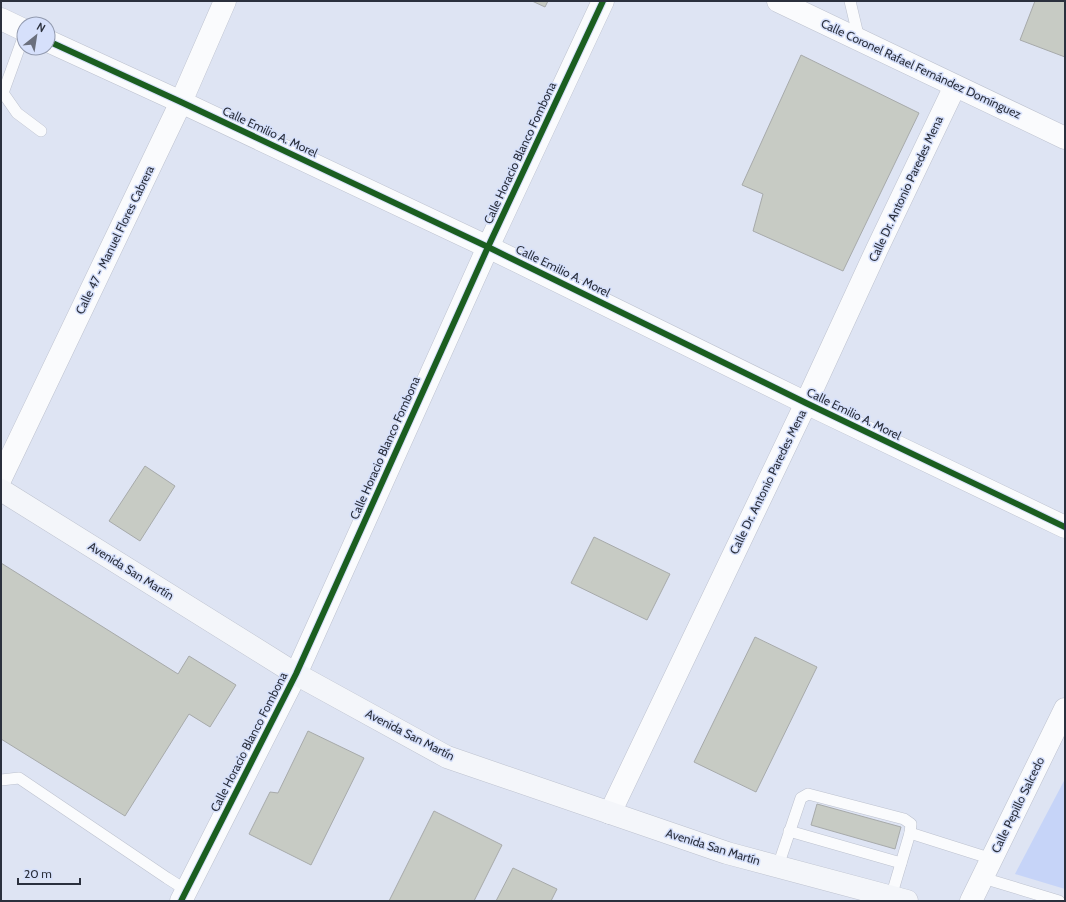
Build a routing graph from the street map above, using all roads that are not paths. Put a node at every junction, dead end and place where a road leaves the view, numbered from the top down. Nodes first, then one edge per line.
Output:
1 (225, 1) edge
2 (603, 1) edge
3 (778, 1) edge
4 (850, 1) edge
5 (1, 19) edge
6 (16, 26) edge
7 (859, 40) junction
8 (56, 45) edge
9 (16, 56) edge
10 (955, 86) junction
11 (181, 102) junction
12 (41, 131) dead end
13 (1065, 138) edge
14 (488, 247) junction
15 (806, 403) junction
16 (1, 478) edge
17 (1, 490) edge
18 (1065, 527) edge
19 (296, 674) junction
20 (1065, 708) edge
21 (1, 780) edge
22 (610, 813) junction
23 (789, 831) junction
24 (910, 833) junction
25 (901, 863) junction
26 (778, 866) junction
27 (987, 868) junction
28 (184, 895) edge
29 (899, 899) edge
30 (971, 901) edge
31 (1059, 901) edge

1 - 11 street, Calle 47 - Manuel Flores Cabrera
2 - 14 street, Calle Horacio Blanco Fombona
3 - 7 street, Calle Coronel Rafael Fernández Domínguez
4 - 7 lane
5 - 6 street
7 - 10 street, Calle Coronel Rafael Fernández Domínguez
8 - 11 street, Calle Emilio A. Morel
9 - 12 lane
10 - 13 street, Calle Coronel Rafael Fernández Domínguez
10 - 15 street, Calle Dr. Antonio Paredes Mena
11 - 14 street, Calle Emilio A. Morel
11 - 16 street, Calle 47 - Manuel Flores Cabrera
14 - 15 street, Calle Emilio A. Morel
14 - 19 street, Calle Horacio Blanco Fombona
15 - 18 street, Calle Emilio A. Morel
15 - 22 street, Calle Dr. Antonio Paredes Mena
17 - 19 main road, Avenida San Martín
19 - 22 main road, Avenida San Martín
19 - 28 street, Calle Horacio Blanco Fombona
20 - 27 street, Calle Pepillo Salcedo
21 - 28 lane
22 - 26 main road, Avenida San Martín
23 - 24 lane
23 - 25 lane
23 - 26 lane
24 - 25 lane
24 - 27 lane
25 - 29 lane
26 - 29 main road, Avenida San Martín
27 - 30 street, Calle Pepillo Salcedo
27 - 31 lane

